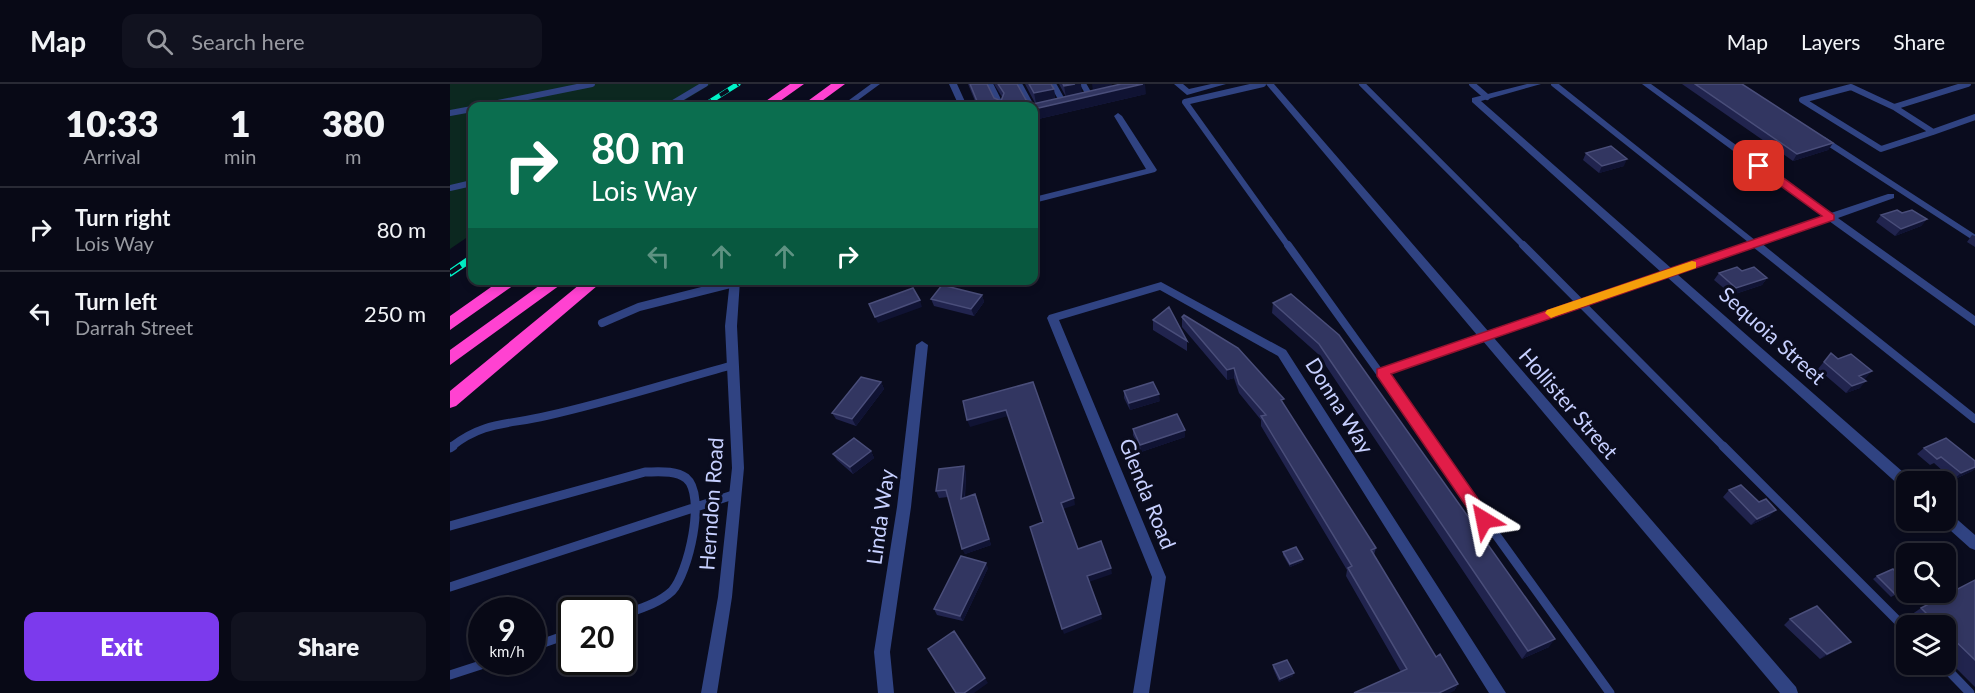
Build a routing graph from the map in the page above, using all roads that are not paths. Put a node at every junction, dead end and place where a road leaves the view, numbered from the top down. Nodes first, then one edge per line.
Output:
1 (592, 84) edge
2 (705, 84) edge
3 (798, 84) edge
4 (839, 84) edge
5 (876, 84) edge
6 (953, 84) edge
7 (990, 84) edge
8 (1019, 84) edge
9 (1053, 84) edge
10 (1083, 84) edge
11 (1178, 84) edge
12 (1222, 84) edge
13 (1263, 84) edge
14 (1270, 84) edge
15 (1362, 84) edge
16 (1472, 84) edge
17 (1537, 84) edge
18 (1554, 84) edge
19 (1646, 84) edge
20 (1968, 84) edge
21 (1100, 94) edge
22 (1090, 96) junction
23 (1486, 97) junction
24 (1081, 98) edge
25 (1072, 100) edge
26 (503, 102) edge
27 (675, 102) edge
28 (771, 102) edge
29 (813, 102) edge
30 (851, 102) edge
31 (961, 102) edge
32 (999, 102) edge
33 (1029, 102) edge
34 (1063, 102) junction
35 (1053, 104) edge
36 (1043, 106) edge
37 (1038, 107) edge
38 (1894, 107) junction
39 (468, 110) edge
40 (450, 113) edge
41 (1118, 116) dead end
42 (1975, 117) edge
43 (1933, 132) junction
44 (1821, 139) edge
45 (468, 184) edge
46 (450, 188) edge
47 (1891, 196) dead end
48 (1038, 199) edge
49 (1830, 217) junction
50 (1975, 238) edge
51 (1755, 243) junction
52 (1669, 273) junction
53 (506, 285) edge
54 (553, 285) edge
55 (590, 285) edge
56 (721, 285) edge
57 (736, 285) edge
58 (1581, 303) junction
59 (1053, 318) joint
60 (1975, 322) edge
61 (602, 323) dead end
62 (450, 324) edge
63 (1484, 336) junction
64 (922, 345) dead end
65 (450, 359) edge
66 (734, 365) junction
67 (1382, 372) junction
68 (450, 401) edge
69 (1975, 419) edge
70 (450, 448) edge
71 (1896, 474) edge
72 (736, 495) junction
73 (697, 505) junction
74 (450, 526) edge
75 (1956, 527) edge
76 (1975, 544) edge
77 (450, 587) edge
78 (636, 610) edge
79 (1896, 619) edge
80 (468, 669) edge
81 (450, 675) edge
82 (1953, 675) edge
83 (709, 693) edge
84 (886, 693) edge
85 (1141, 693) edge
86 (1498, 693) edge
87 (1610, 693) edge
88 (1790, 693) edge
89 (1971, 693) edge

1 - 26 lane
2 - 27 lane
3 - 28 highway
4 - 29 highway
5 - 30 street
6 - 31 street
7 - 32 lane
8 - 33 lane
9 - 34 lane
10 - 22 lane
11 - 12 street
13 - 67 lane
14 - 63 street, Hollister Street
15 - 58 lane
16 - 23 lane
17 - 23 street
18 - 51 lane
19 - 49 street
20 - 38 lane
21 - 22 lane
22 - 24 lane
23 - 52 street, Sequoia Street
25 - 34 lane
34 - 35 lane
36 - 37 lane
38 - 43 lane
38 - 43 lane
39 - 40 lane
41 - 48 street
42 - 43 lane
44 - 50 lane
45 - 46 lane
47 - 49 street
49 - 51 street
49 - 60 street
51 - 52 street
51 - 69 lane
52 - 58 street
52 - 71 street, Sequoia Street
53 - 62 highway
54 - 65 highway
55 - 68 highway
56 - 61 lane
57 - 66 street, Herndon Road
58 - 63 street
58 - 79 lane
59 - 85 street, Glenda Road
59 - 86 street, Donna Way
63 - 67 street
63 - 88 street, Hollister Street
64 - 84 street, Linda Way
66 - 70 lane
66 - 72 street, Herndon Road
67 - 87 lane
72 - 73 lane
72 - 83 street, Herndon Road
73 - 74 lane
73 - 77 lane
73 - 78 lane
75 - 76 street
80 - 81 lane
82 - 89 lane

